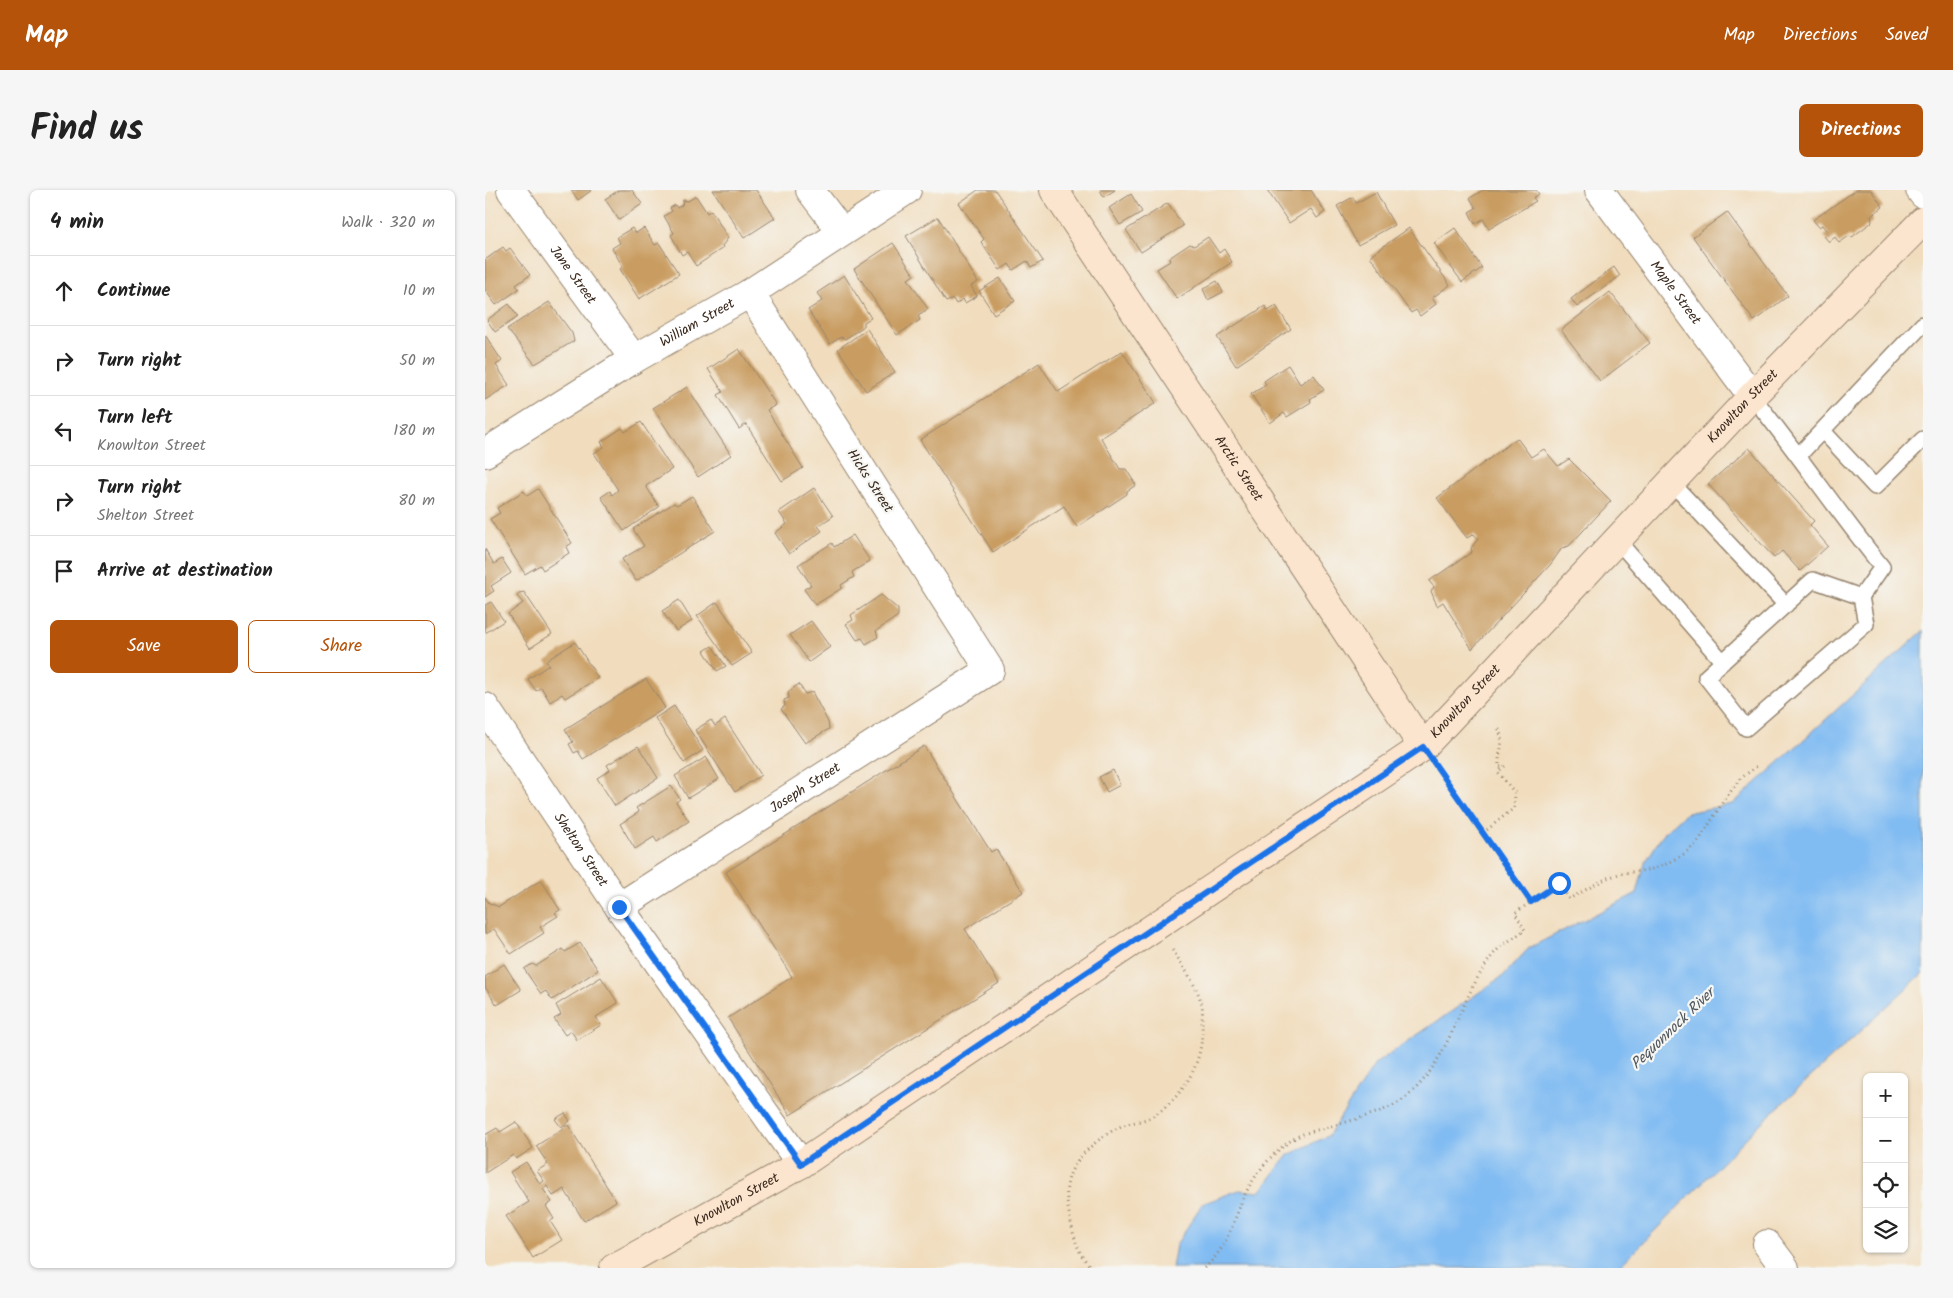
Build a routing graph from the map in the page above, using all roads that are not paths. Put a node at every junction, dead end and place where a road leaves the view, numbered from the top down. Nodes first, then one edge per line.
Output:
1 (511, 190) edge
2 (811, 190) edge
3 (907, 190) edge
4 (1054, 190) edge
5 (1599, 190) edge
6 (1920, 190) edge
7 (1923, 194) edge
8 (1923, 221) edge
9 (841, 231) junction
10 (750, 293) junction
11 (1923, 324) edge
12 (634, 359) junction
13 (1751, 396) junction
14 (1823, 431) junction
15 (1923, 439) edge
16 (485, 453) edge
17 (1799, 455) junction
18 (1671, 482) junction
19 (1617, 540) junction
20 (1861, 597) junction
21 (1786, 604) junction
22 (1723, 662) junction
23 (990, 670) joint
24 (485, 707) edge
25 (1423, 747) junction
26 (619, 907) junction
27 (801, 1164) junction
28 (1767, 1244) dead end
29 (614, 1268) edge
30 (1785, 1268) edge

1 - 12 street, Jane Street
2 - 9 street
3 - 9 street, William Street
4 - 25 main road, Arctic Street
5 - 13 street, Maple Street
6 - 7 street
8 - 13 main road, Knowlton Street
9 - 10 street, William Street
10 - 12 street, William Street
10 - 23 street, Hicks Street
11 - 14 lane
12 - 16 street, William Street
13 - 17 lane
13 - 18 main road, Knowlton Street
14 - 15 lane
14 - 17 lane
17 - 20 lane
18 - 19 main road, Knowlton Street
18 - 21 lane
19 - 22 lane
19 - 25 main road, Knowlton Street
20 - 21 lane
20 - 22 lane
21 - 22 lane
23 - 26 street, Joseph Street
24 - 26 street, Shelton Street
25 - 27 main road, Knowlton Street
26 - 27 street, Shelton Street
27 - 29 main road, Knowlton Street
28 - 30 street

